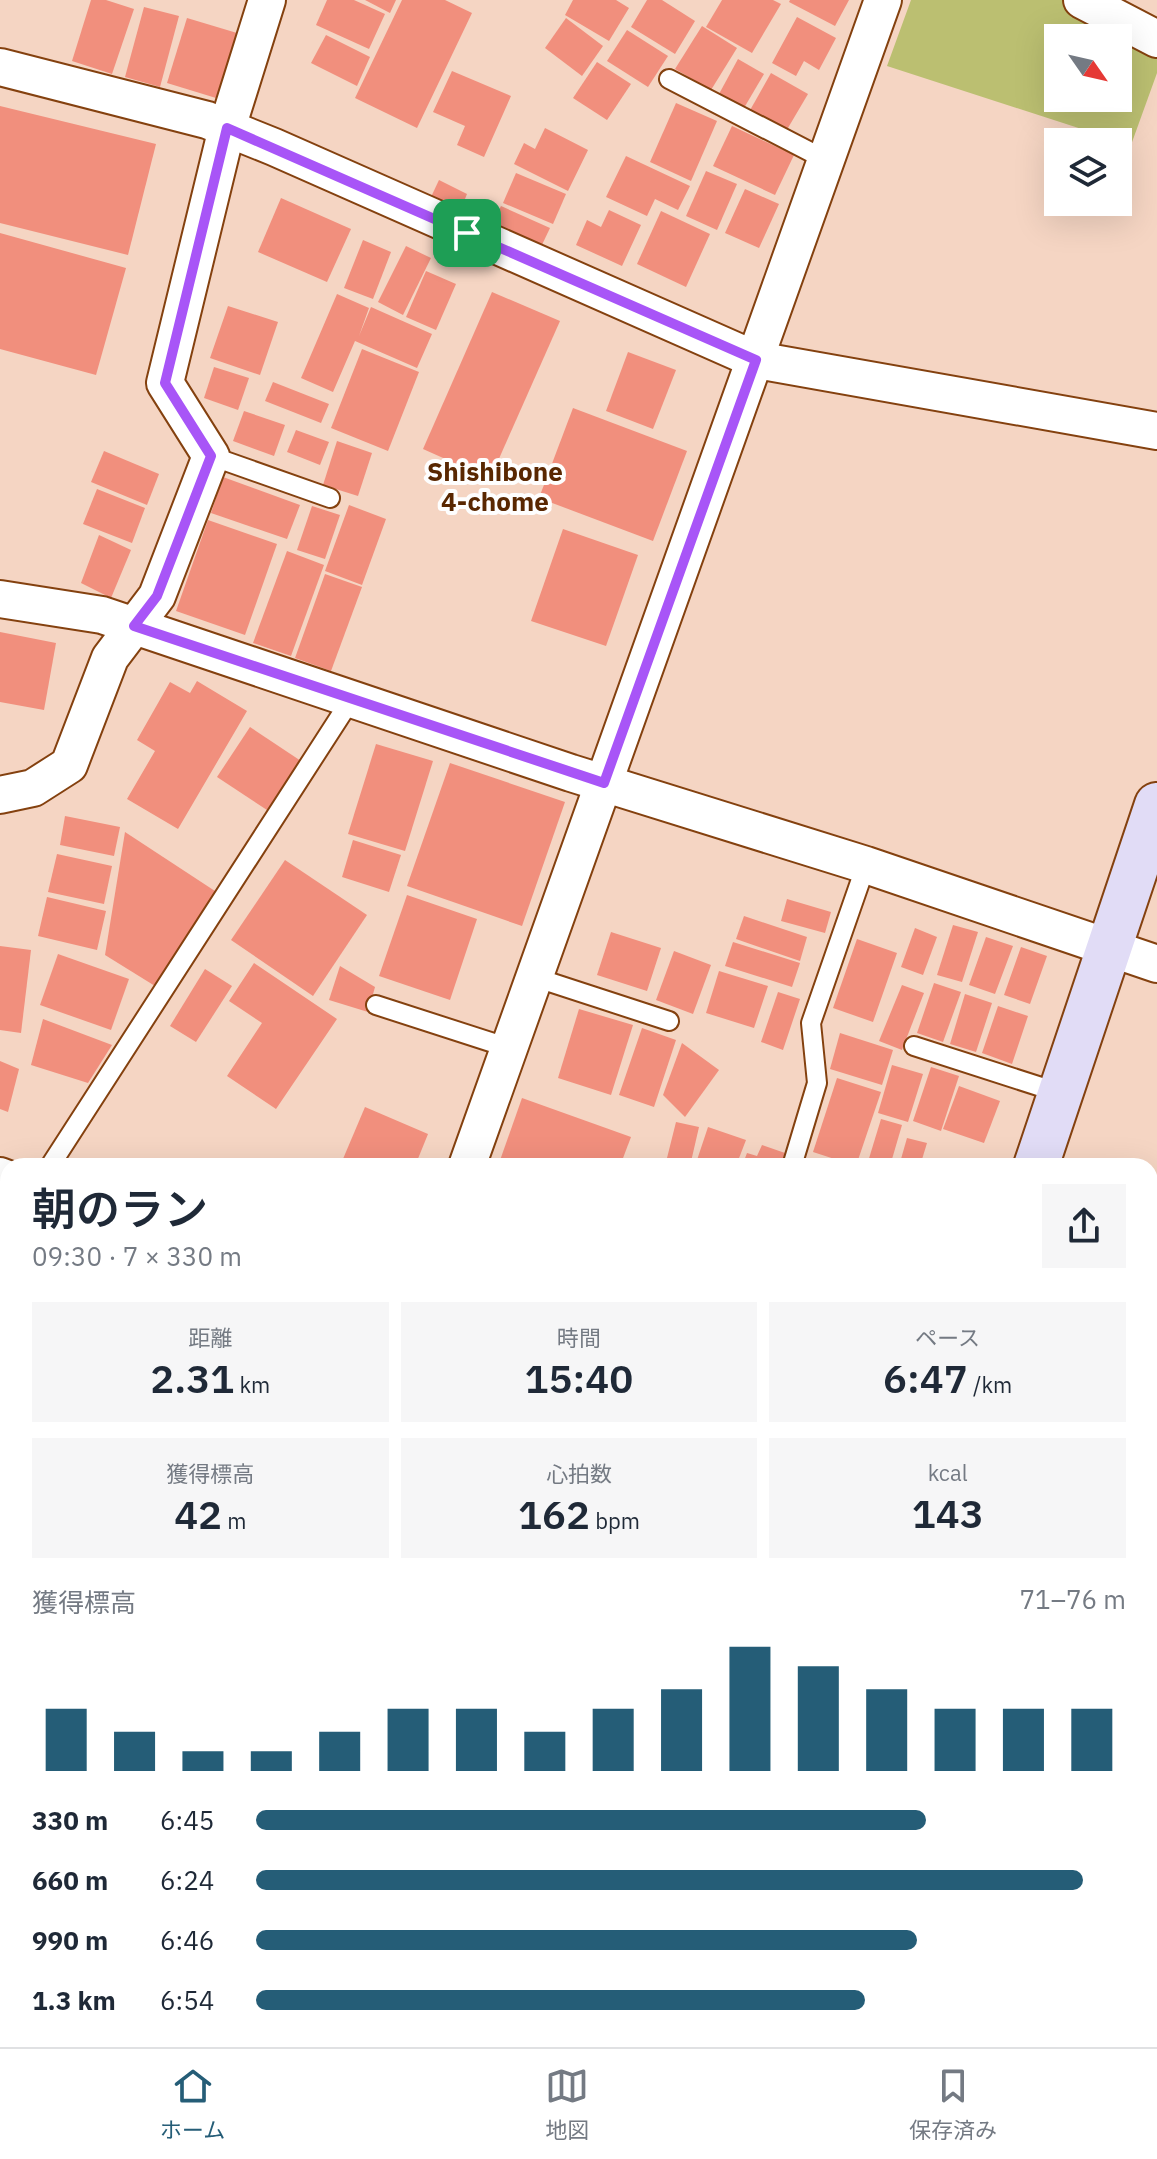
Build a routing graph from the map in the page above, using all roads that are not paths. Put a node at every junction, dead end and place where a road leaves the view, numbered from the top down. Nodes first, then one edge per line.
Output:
1 (267, 0) edge
2 (883, 0) edge
3 (1082, 0) edge
4 (1157, 39) edge
5 (0, 67) edge
6 (669, 79) dead end
7 (227, 128) junction
8 (826, 160) junction
9 (756, 360) junction
10 (1157, 431) edge
11 (211, 456) junction
12 (330, 498) dead end
13 (0, 599) edge
14 (134, 626) junction
15 (352, 698) junction
16 (604, 783) junction
17 (0, 795) edge
18 (1157, 805) edge
19 (866, 865) junction
20 (1109, 949) junction
21 (1157, 964) edge
22 (534, 977) junction
23 (376, 1005) dead end
24 (669, 1021) dead end
25 (914, 1046) dead end
26 (509, 1048) junction
27 (1060, 1093) junction
28 (55, 1158) edge
29 (470, 1158) edge
30 (794, 1158) edge
31 (1039, 1158) edge

1 - 7 street
2 - 8 street
3 - 4 street
5 - 7 street
6 - 8 lane
7 - 9 street
7 - 11 street
8 - 9 street
9 - 10 street
9 - 16 street
11 - 12 lane
11 - 14 street
13 - 14 street
14 - 15 street
14 - 17 street
15 - 16 street
15 - 28 lane
16 - 19 street
16 - 22 street
18 - 20 street
19 - 20 street
19 - 30 lane
20 - 21 street
20 - 27 street
22 - 24 lane
22 - 26 street
23 - 26 lane
25 - 27 lane
26 - 29 street
27 - 31 street

